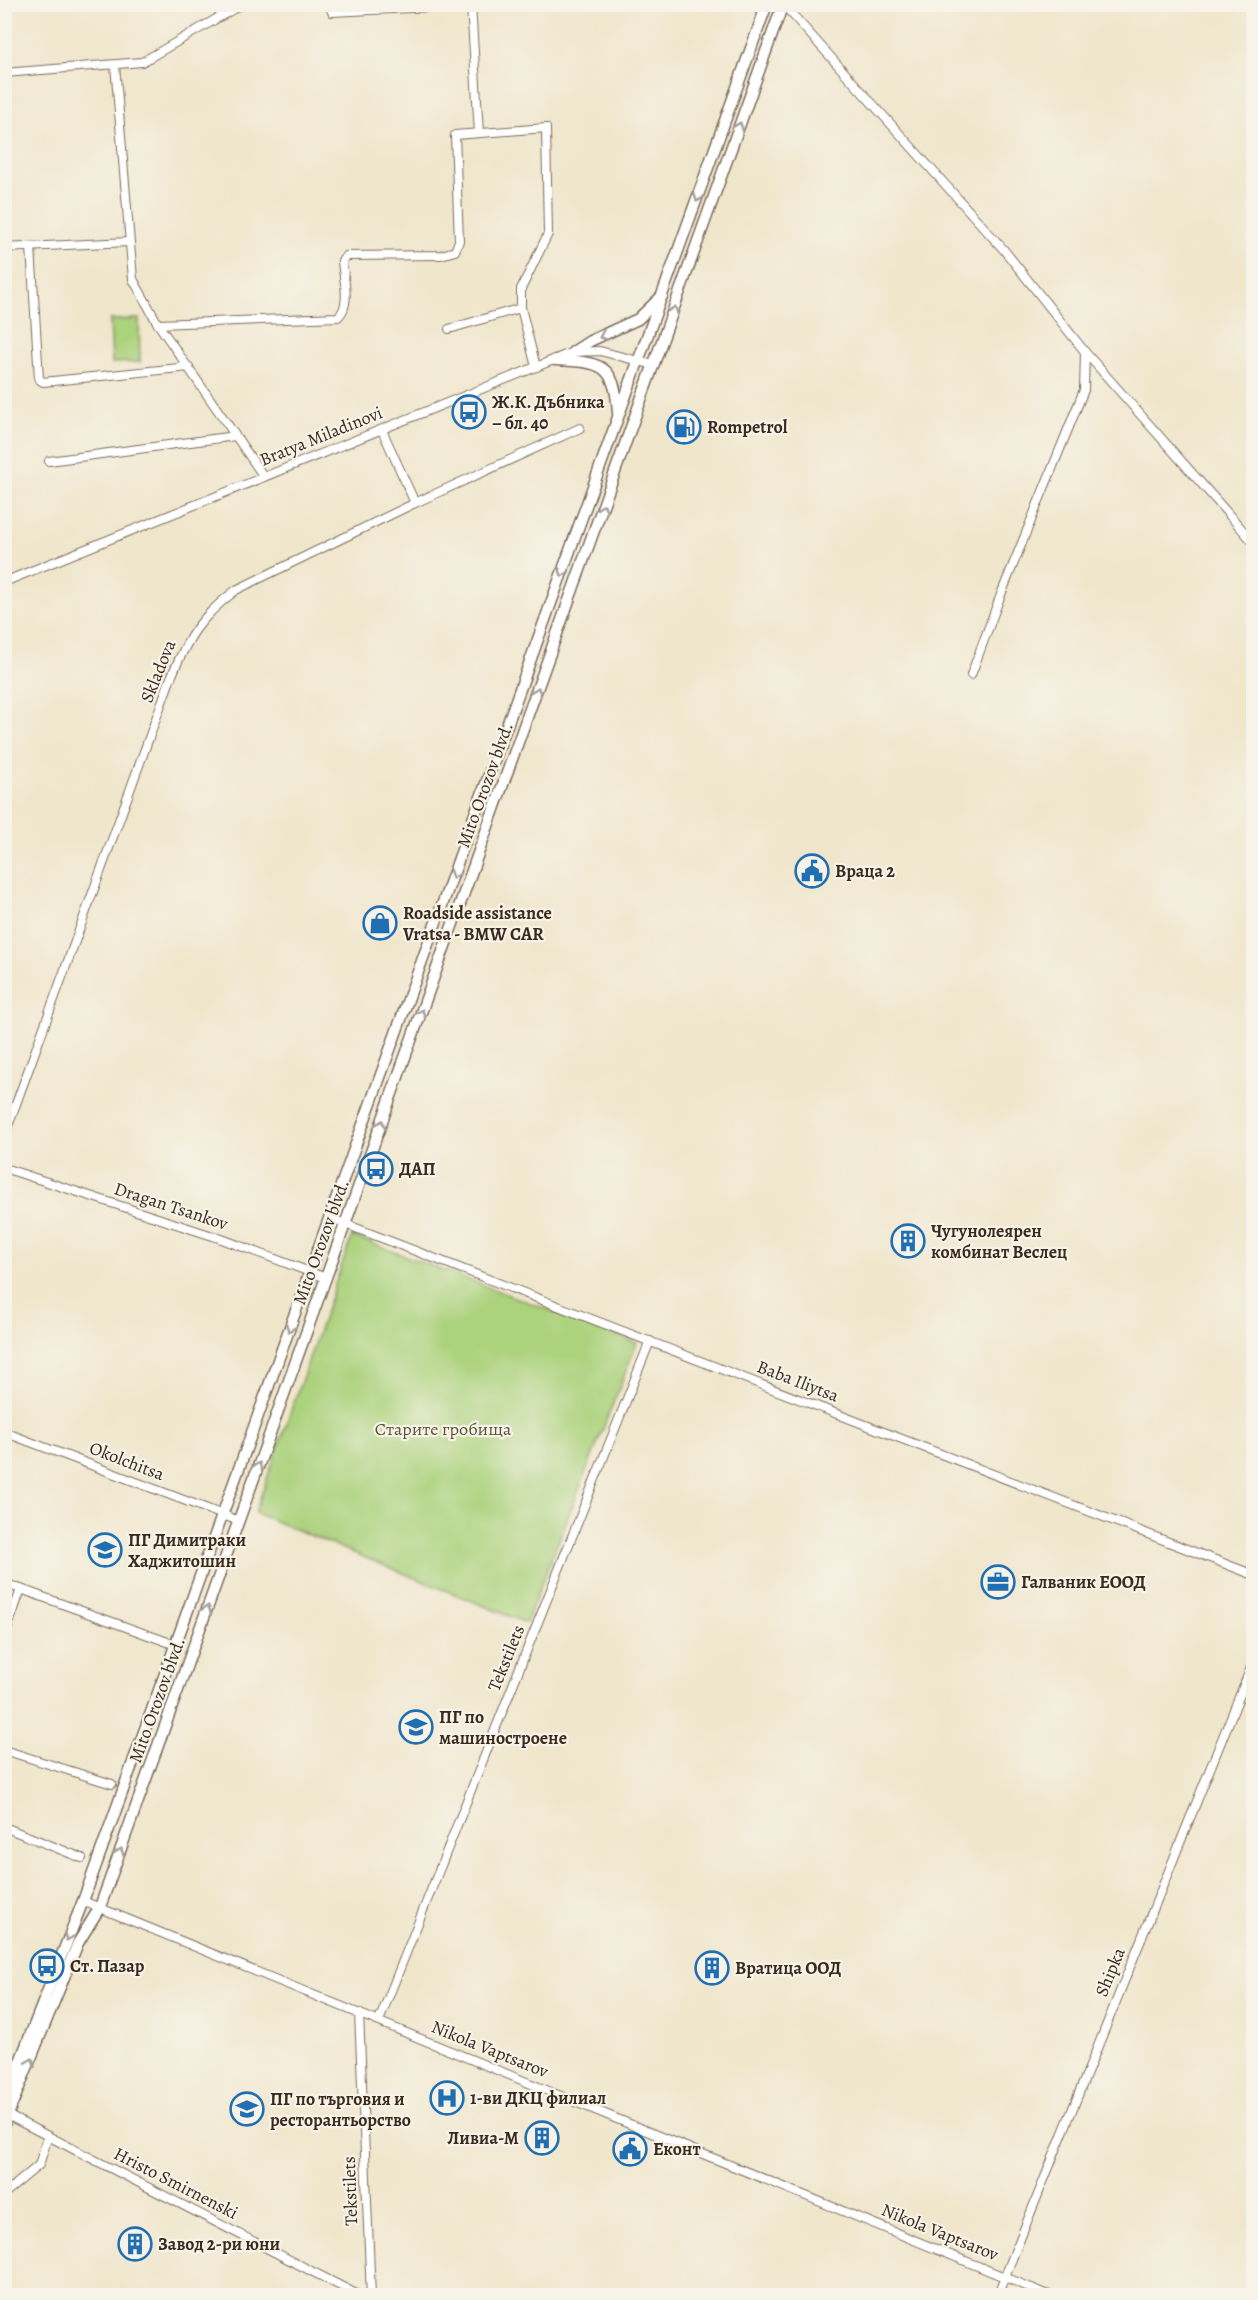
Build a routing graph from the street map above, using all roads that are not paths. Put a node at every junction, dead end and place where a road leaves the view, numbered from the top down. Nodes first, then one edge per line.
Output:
1 (242, 4) edge
2 (328, 4) edge
3 (767, 4) edge
4 (783, 4) edge
5 (471, 5) edge
6 (115, 65) junction
7 (4, 73) edge
8 (479, 133) junction
9 (129, 242) junction
10 (31, 247) junction
11 (4, 248) edge
12 (664, 294) junction
13 (521, 308) junction
14 (158, 324) junction
15 (449, 329) dead end
16 (573, 352) junction
17 (1085, 352) junction
18 (555, 360) junction
19 (640, 360) junction
20 (654, 365) junction
21 (189, 368) junction
22 (536, 368) junction
23 (619, 419) junction
24 (580, 428) dead end
25 (382, 430) junction
26 (235, 436) junction
27 (49, 461) dead end
28 (264, 477) junction
29 (415, 503) junction
30 (1254, 543) edge
31 (4, 582) edge
32 (971, 675) dead end
33 (4, 1137) edge
34 (4, 1168) edge
35 (330, 1218) junction
36 (346, 1223) junction
37 (310, 1273) junction
38 (326, 1278) junction
39 (650, 1341) junction
40 (4, 1432) edge
41 (223, 1515) junction
42 (238, 1521) junction
43 (1254, 1575) edge
44 (4, 1583) edge
45 (21, 1589) junction
46 (4, 1638) edge
47 (176, 1645) junction
48 (1254, 1660) edge
49 (4, 1749) edge
50 (112, 1784) dead end
51 (4, 1827) edge
52 (82, 1858) dead end
53 (83, 1901) junction
54 (100, 1907) junction
55 (359, 2013) junction
56 (379, 2021) junction
57 (4, 2102) edge
58 (7, 2120) edge
59 (48, 2136) junction
60 (4, 2194) edge
61 (1005, 2277) junction
62 (360, 2295) edge
63 (371, 2295) edge
64 (997, 2295) edge
65 (1051, 2295) edge

1 - 6 street
2 - 5 street
3 -> 12 main road, Mito Orozov blvd.
4 - 17 street
20 -> 4 main road, Mito Orozov blvd.
5 - 8 street
6 - 7 street
6 - 9 street
8 - 13 street
8 - 14 street
9 - 10 street
9 - 14 street
10 - 11 street
10 - 21 street
12 -> 16 main road
12 - 19 main road, Mito Orozov blvd.
13 - 15 street
13 - 22 street
14 - 21 street
16 - 18 street, Bratya Miladinovi
16 - 19 street, Bratya Miladinovi
17 - 30 street
17 - 32 street
18 - 22 street, Bratya Miladinovi
18 - 23 main road
19 - 20 street, Bratya Miladinovi
19 - 23 main road, Mito Orozov blvd.
36 -> 20 main road, Mito Orozov blvd.
21 - 26 street
22 - 25 street, Bratya Miladinovi
23 -> 35 main road, Mito Orozov blvd.
24 - 29 street, Skladova
25 - 28 street, Bratya Miladinovi
25 - 29 street
26 - 27 street
26 - 28 street
28 - 31 street, Bratya Miladinovi
29 - 33 street, Skladova
34 - 37 street, Dragan Tsankov
35 - 36 street, Baba Iliytsa
35 - 37 main road, Mito Orozov blvd.
36 - 38 main road, Mito Orozov blvd.
36 - 39 street, Baba Iliytsa
37 - 38 street, Dragan Tsankov
37 -> 41 main road, Mito Orozov blvd.
42 -> 38 main road, Mito Orozov blvd.
39 - 43 street, Baba Iliytsa
39 - 56 street, Tekstilets
40 - 41 street, Okolchitsa
41 - 42 street, Okolchitsa
41 - 47 main road, Mito Orozov blvd.
54 -> 42 main road, Mito Orozov blvd.
44 - 45 street
45 - 46 street
45 - 47 street
47 - 53 main road, Mito Orozov blvd.
48 - 61 street, Shipka
49 - 50 street
51 - 52 street
53 - 54 street, Nikola Vaptsarov
53 -> 57 main road, Mito Orozov blvd.
54 - 55 street, Nikola Vaptsarov
58 -> 54 main road, Mito Orozov blvd.
55 - 56 street, Nikola Vaptsarov
55 - 63 street, Tekstilets
56 - 61 street, Nikola Vaptsarov
58 - 59 street, Hristo Smirnenski
59 - 60 street
59 - 62 street, Hristo Smirnenski
61 - 64 street, Shipka
61 - 65 street, Nikola Vaptsarov

